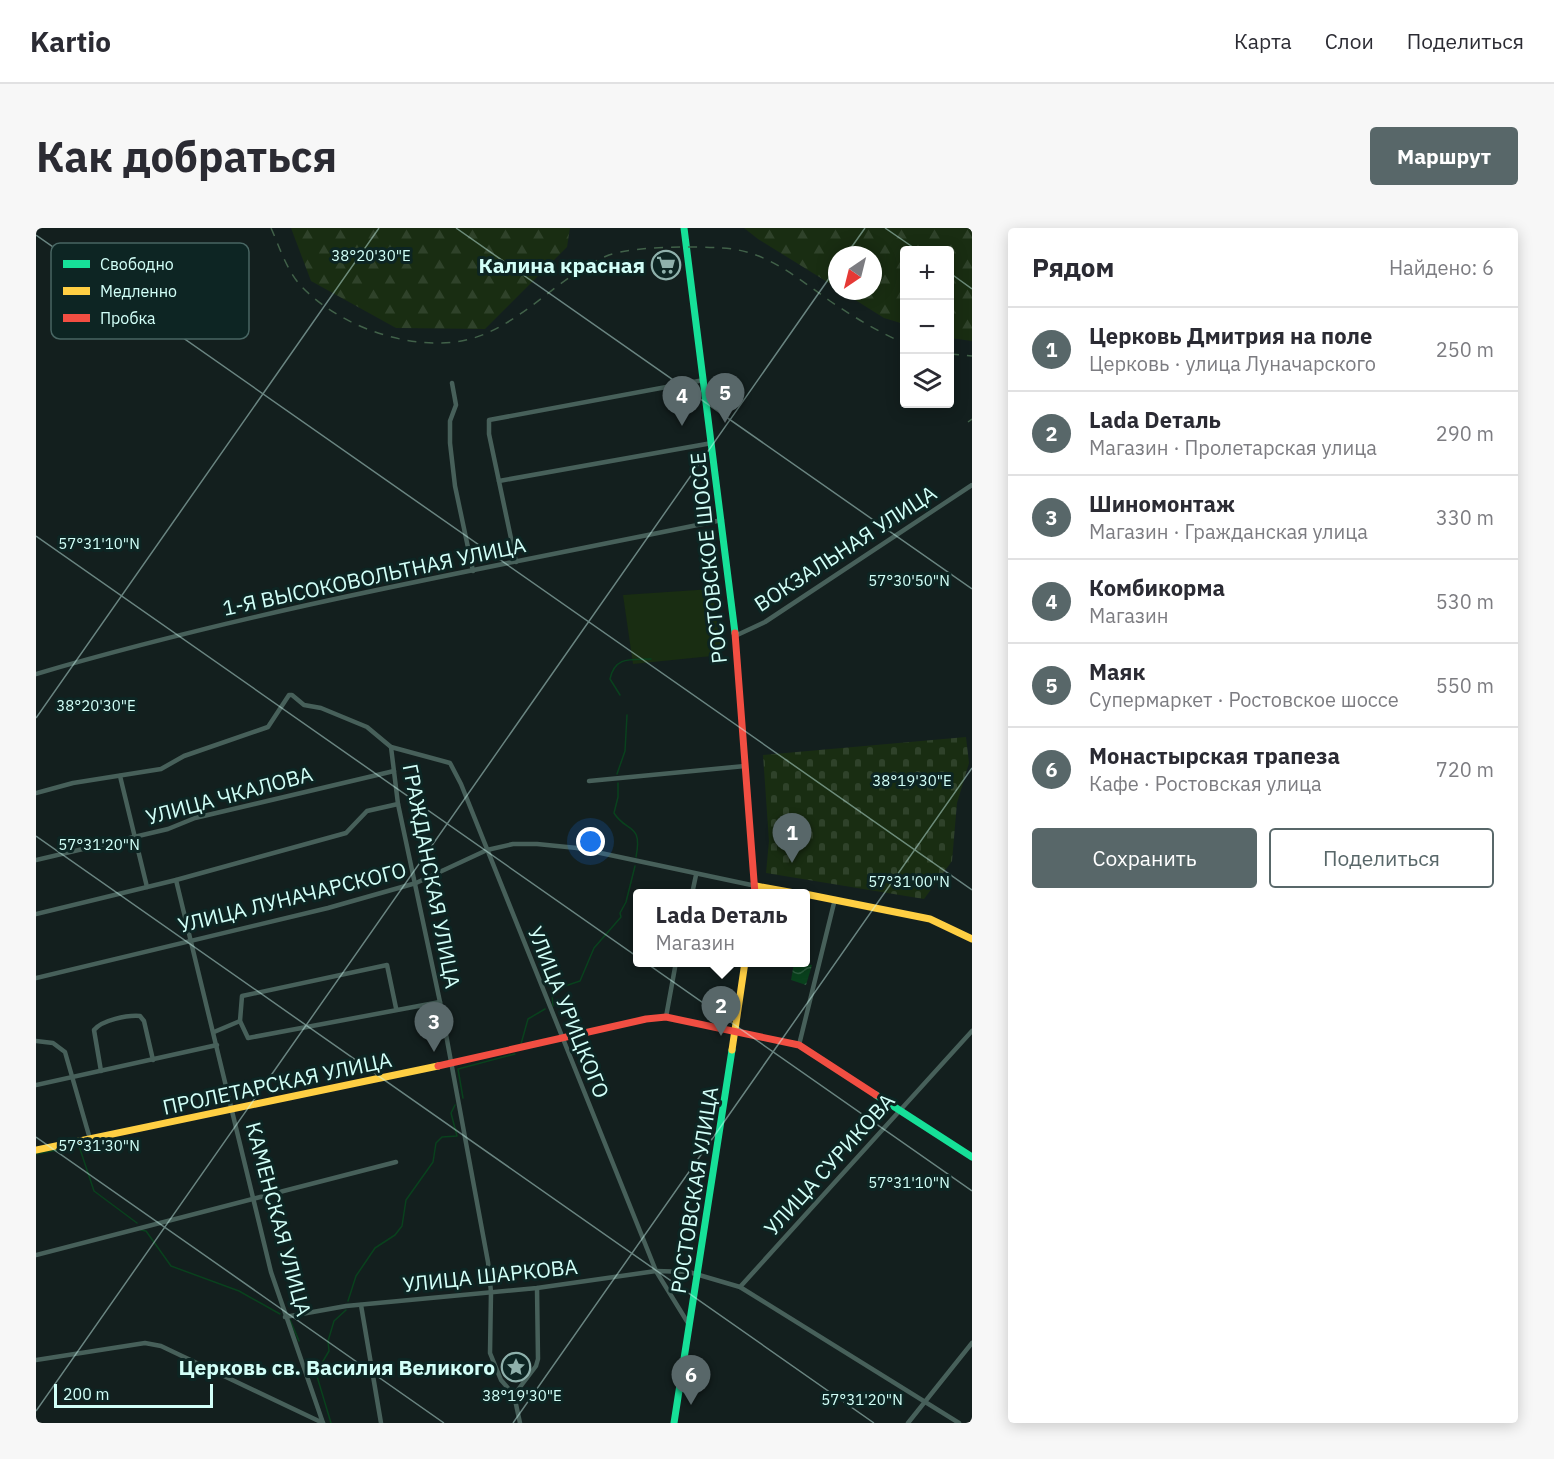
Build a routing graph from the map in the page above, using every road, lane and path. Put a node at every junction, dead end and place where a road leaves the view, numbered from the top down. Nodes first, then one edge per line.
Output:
1 (684, 228) edge
2 (704, 380) junction
3 (452, 383) dead end
4 (712, 443) junction
5 (499, 481) junction
6 (972, 485) edge
7 (722, 520) junction
8 (516, 562) junction
9 (473, 571) junction
10 (735, 636) junction
11 (36, 674) edge
12 (391, 747) junction
13 (745, 766) junction
14 (394, 771) junction
15 (120, 776) junction
16 (589, 781) dead end
17 (36, 793) edge
18 (398, 804) junction
19 (135, 837) junction
20 (487, 850) junction
21 (36, 860) edge
22 (696, 875) junction
23 (177, 880) junction
24 (416, 883) junction
25 (147, 887) junction
26 (693, 889) edge
27 (752, 889) edge
28 (756, 889) edge
29 (810, 895) edge
30 (835, 899) junction
31 (36, 914) edge
32 (192, 939) junction
33 (972, 939) edge
34 (675, 967) edge
35 (744, 967) edge
36 (36, 978) edge
37 (440, 1002) junction
38 (396, 1008) junction
39 (666, 1017) junction
40 (240, 1022) junction
41 (735, 1030) junction
42 (972, 1031) edge
43 (214, 1032) junction
44 (562, 1039) junction
45 (36, 1041) edge
46 (799, 1044) junction
47 (217, 1045) junction
48 (153, 1060) junction
49 (452, 1063) junction
50 (101, 1071) junction
51 (73, 1077) junction
52 (36, 1085) edge
53 (234, 1110) junction
54 (900, 1111) junction
55 (90, 1139) junction
56 (36, 1150) edge
57 (972, 1157) edge
58 (396, 1162) dead end
59 (253, 1197) junction
60 (36, 1255) edge
61 (656, 1270) junction
62 (698, 1276) junction
63 (740, 1287) junction
64 (537, 1288) junction
65 (491, 1292) junction
66 (362, 1305) junction
67 (285, 1317) junction
68 (690, 1325) junction
69 (972, 1343) edge
70 (36, 1360) edge
71 (514, 1395) junction
72 (925, 1402) junction
73 (323, 1423) edge
74 (381, 1423) edge
75 (520, 1423) edge
76 (674, 1423) edge
77 (908, 1423) edge
78 (959, 1423) edge

1 - 2 main road, РОСТОВСКОЕ ШОССЕ
2 - 4 main road, РОСТОВСКОЕ ШОССЕ
2 - 5 street
3 - 9 street
4 - 5 street
4 - 7 main road, РОСТОВСКОЕ ШОССЕ
5 - 8 street
6 - 10 street, ВОКЗАЛЬНАЯ УЛИЦА
7 - 8 street, 1-Я ВЫСОКОВОЛЬТНАЯ УЛИЦА
7 - 10 main road, РОСТОВСКОЕ ШОССЕ
8 - 9 street, 1-Я ВЫСОКОВОЛЬТНАЯ УЛИЦА
9 - 11 street, 1-Я ВЫСОКОВОЛЬТНАЯ УЛИЦА
10 - 13 main road, РОСТОВСКОЕ ШОССЕ
12 - 14 street, ГРАЖДАНСКАЯ УЛИЦА
12 - 15 street
12 - 20 street, УЛИЦА УРИЦКОГО
13 - 16 street
13 - 28 main road, РОСТОВСКОЕ ШОССЕ
14 - 18 street, ГРАЖДАНСКАЯ УЛИЦА
14 - 19 street, УЛИЦА ЧКАЛОВА
15 - 17 street
15 - 19 street
18 - 23 street
18 - 24 street, ГРАЖДАНСКАЯ УЛИЦА
19 - 21 street, УЛИЦА ЧКАЛОВА
19 - 25 street
20 - 22 street, УЛИЦА ЛУНАЧАРСКОГО
20 - 24 street, УЛИЦА ЛУНАЧАРСКОГО
20 - 44 street, УЛИЦА УРИЦКОГО
22 - 26 street
22 - 27 street, УЛИЦА ЛУНАЧАРСКОГО
23 - 25 street
23 - 32 street, КАМЕНСКАЯ УЛИЦА
24 - 32 street, УЛИЦА ЛУНАЧАРСКОГО
24 - 37 street, ГРАЖДАНСКАЯ УЛИЦА
25 - 31 street
29 - 30 main road
30 - 33 main road
30 - 46 street
32 - 36 street, УЛИЦА ЛУНАЧАРСКОГО
32 - 43 street, КАМЕНСКАЯ УЛИЦА
34 - 39 street
35 - 41 main road, РОСТОВСКАЯ УЛИЦА
37 - 38 street
37 - 49 street, ГРАЖДАНСКАЯ УЛИЦА
38 - 40 street
38 - 40 street
39 - 41 main road, ПРОЛЕТАРСКАЯ УЛИЦА
39 - 44 main road, ПРОЛЕТАРСКАЯ УЛИЦА
40 - 43 street
41 - 46 main road, ПРОЛЕТАРСКАЯ УЛИЦА
41 - 62 main road, РОСТОВСКАЯ УЛИЦА
42 - 54 street, УЛИЦА СУРИКОВА
43 - 47 street, КАМЕНСКАЯ УЛИЦА
44 - 49 main road, ПРОЛЕТАРСКАЯ УЛИЦА
44 - 61 street, УЛИЦА УРИЦКОГО
45 - 51 street
46 - 54 main road
47 - 48 street
47 - 53 street, КАМЕНСКАЯ УЛИЦА
48 - 50 street
48 - 50 street
49 - 53 main road, ПРОЛЕТАРСКАЯ УЛИЦА
49 - 65 street, ГРАЖДАНСКАЯ УЛИЦА
50 - 51 street
51 - 52 street
51 - 55 street
53 - 55 main road, ПРОЛЕТАРСКАЯ УЛИЦА
53 - 59 street, КАМЕНСКАЯ УЛИЦА
54 - 57 main road
54 - 63 street, УЛИЦА СУРИКОВА
55 - 56 main road, ПРОЛЕТАРСКАЯ УЛИЦА
58 - 59 street
59 - 60 street
59 - 67 street, КАМЕНСКАЯ УЛИЦА
61 - 62 street, УЛИЦА ШАРКОВА
61 - 64 street, УЛИЦА ШАРКОВА
61 - 68 street, УЛИЦА УРИЦКОГО
62 - 63 street
62 - 68 main road, РОСТОВСКАЯ УЛИЦА
63 - 72 street
64 - 65 street, УЛИЦА ШАРКОВА
64 - 71 street
65 - 66 street, УЛИЦА ШАРКОВА
65 - 71 street, ГРАЖДАНСКАЯ УЛИЦА
66 - 67 street, УЛИЦА ШАРКОВА
66 - 74 street
67 - 73 street, КАМЕНСКАЯ УЛИЦА
68 - 76 main road, РОСТОВСКАЯ УЛИЦА
69 - 72 street
70 - 73 street
71 - 75 street, ГРАЖДАНСКАЯ УЛИЦА
72 - 77 street
72 - 78 street

